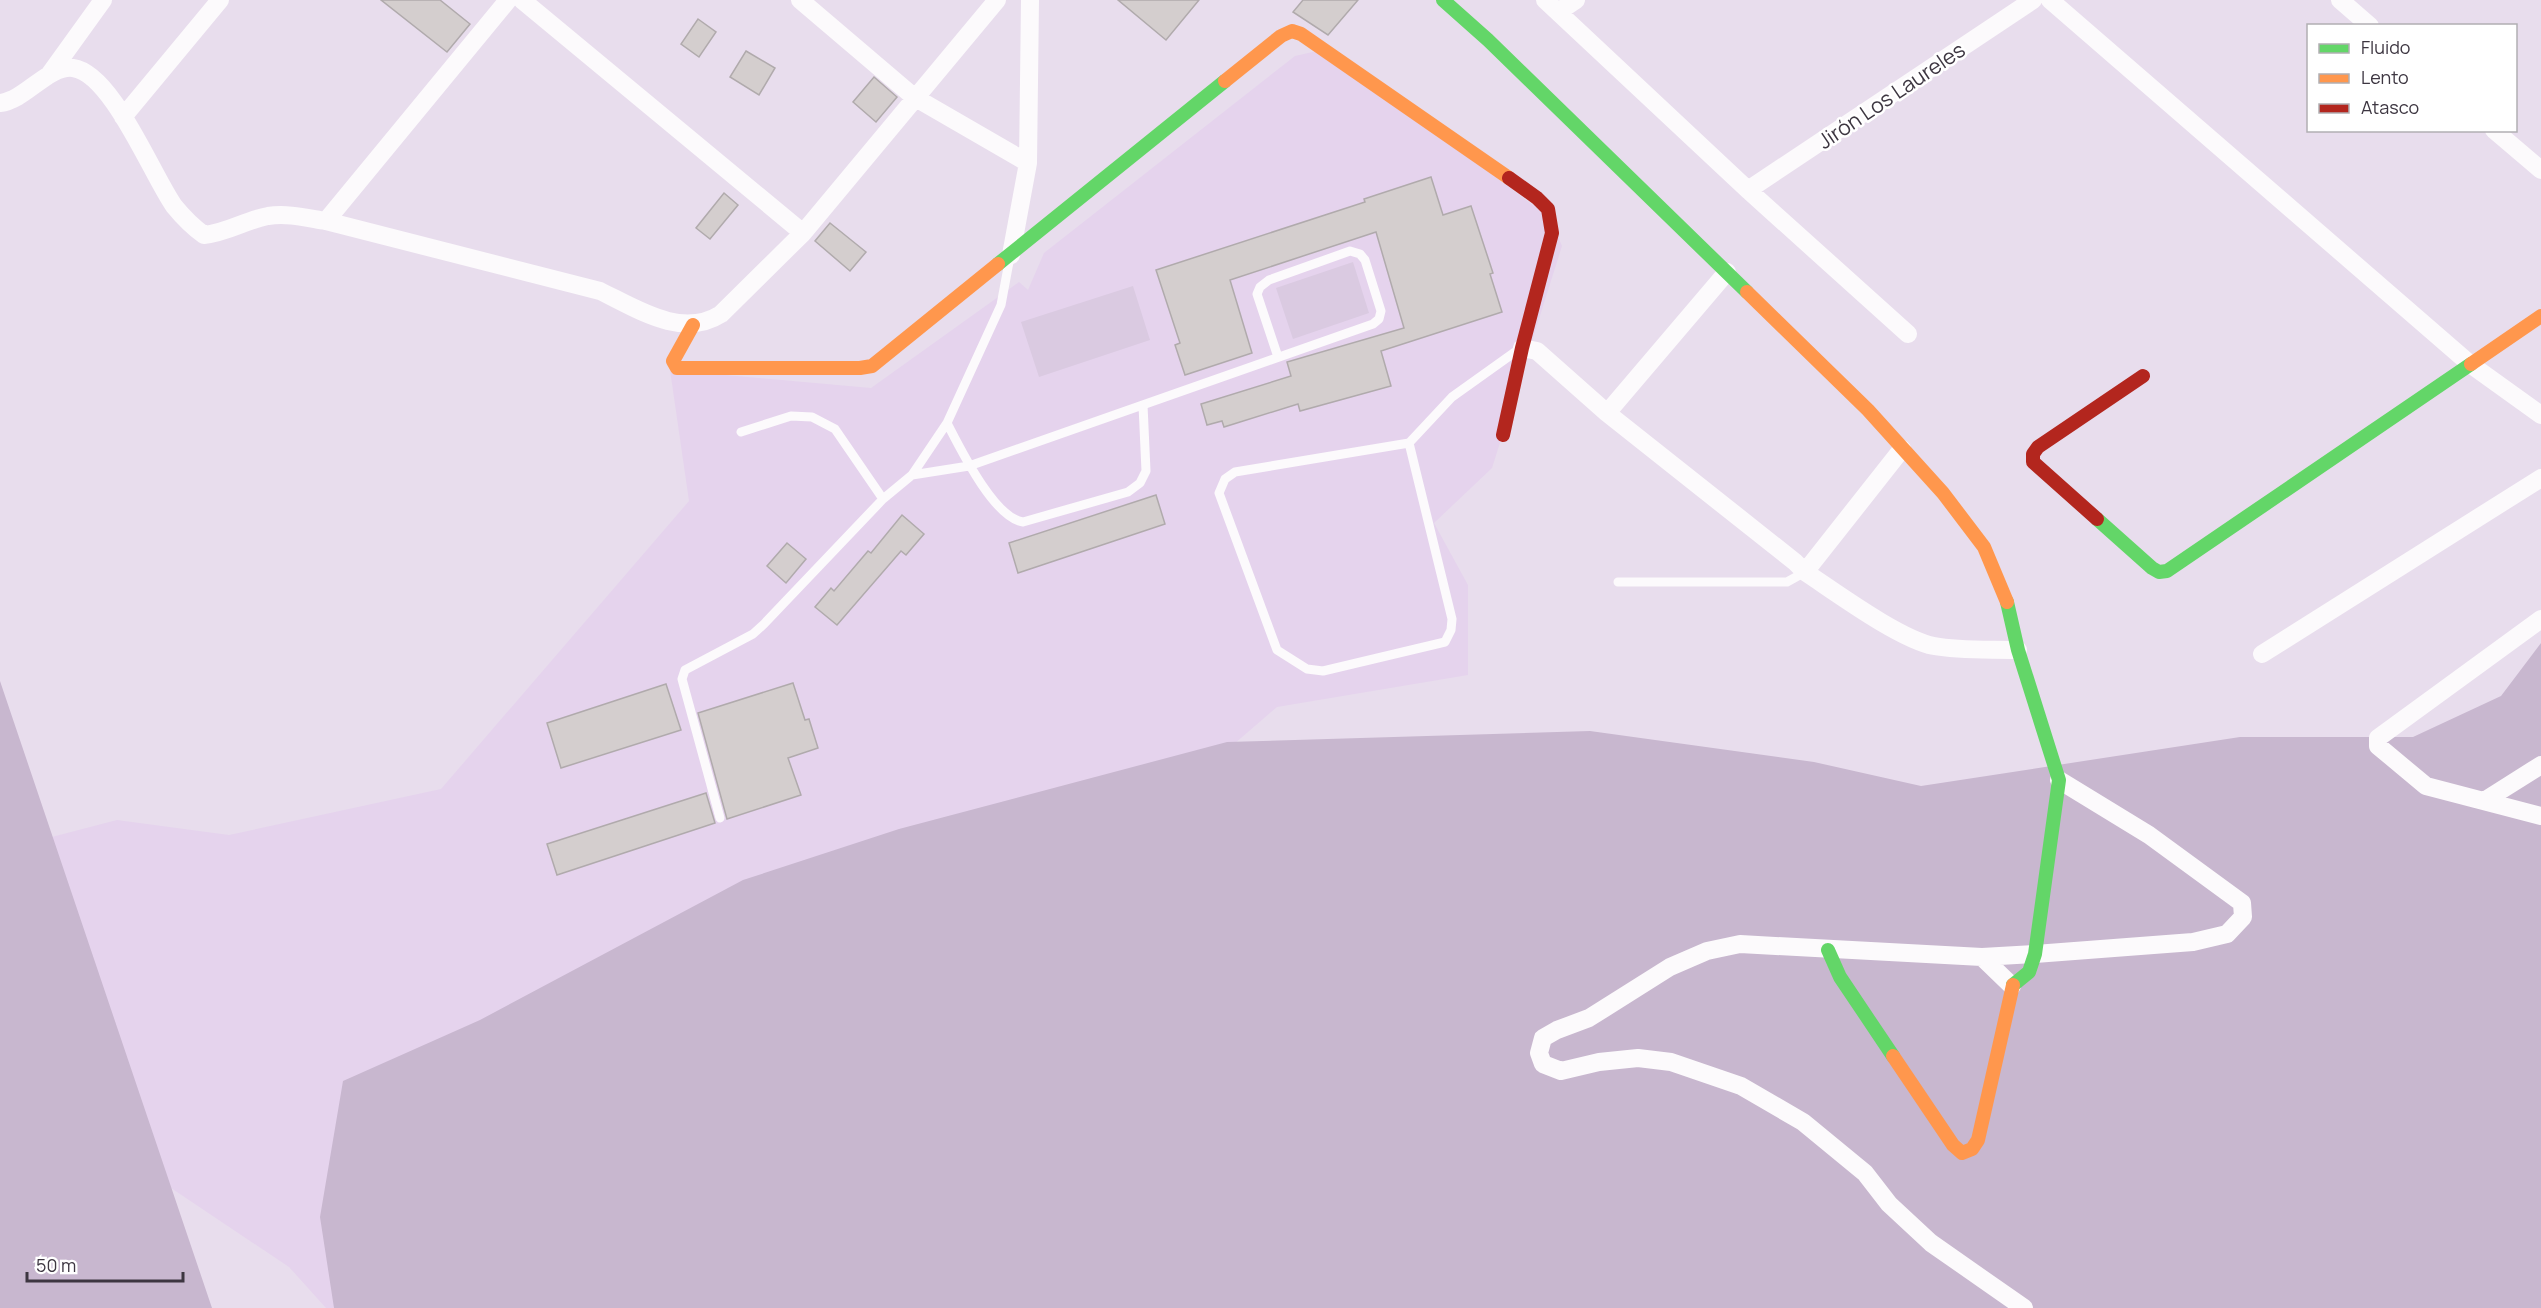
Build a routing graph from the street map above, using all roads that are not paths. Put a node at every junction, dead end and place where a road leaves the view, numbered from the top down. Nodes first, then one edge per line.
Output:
1 (104, 0) edge
2 (220, 0) edge
3 (508, 0) edge
4 (522, 0) edge
5 (800, 0) edge
6 (997, 0) edge
7 (1030, 0) edge
8 (1443, 0) edge
9 (1545, 0) edge
10 (1576, 0) edge
11 (2033, 0) edge
12 (2050, 0) edge
13 (2340, 0) edge
14 (1558, 12) junction
15 (2368, 24) edge
16 (48, 75) junction
17 (914, 97) junction
18 (0, 103) edge
19 (123, 117) junction
20 (2496, 132) edge
21 (1028, 163) junction
22 (2541, 170) edge
23 (1748, 190) junction
24 (326, 221) junction
25 (803, 233) junction
26 (1011, 255) junction
27 (1727, 272) junction
28 (2541, 316) edge
29 (693, 325) junction
30 (1908, 334) dead end
31 (1522, 348) junction
32 (1278, 357) junction
33 (2470, 364) junction
34 (2143, 376) dead end
35 (1143, 405) junction
36 (1607, 413) junction
37 (2541, 416) edge
38 (947, 423) junction
39 (741, 432) dead end
40 (1503, 435) dead end
41 (1409, 443) junction
42 (1902, 449) junction
43 (969, 466) junction
44 (912, 475) junction
45 (2541, 478) edge
46 (883, 500) junction
47 (1804, 572) junction
48 (1618, 582) dead end
49 (2541, 619) edge
50 (2018, 650) junction
51 (2262, 654) dead end
52 (2541, 765) edge
53 (2059, 780) junction
54 (2484, 801) junction
55 (2541, 816) edge
56 (720, 818) dead end
57 (1828, 950) junction
58 (2035, 954) junction
59 (1982, 957) junction
60 (2012, 986) junction
61 (2024, 1308) edge

1 - 16 street
2 - 19 street
3 - 24 street
4 - 25 street
5 - 17 street
6 - 17 street
7 - 21 street
8 - 27 street
9 - 14 street
10 - 14 street
11 - 23 street, Jirón Los Laureles
12 - 33 street
13 - 15 street
14 - 23 street
16 - 18 street
16 - 19 street
17 - 21 street
17 - 25 street
19 - 24 street
20 - 22 street
21 - 26 street
23 - 30 street
24 - 29 street
25 - 29 street
26 - 29 street
26 - 31 street
26 - 38 lane
27 - 36 street
27 - 42 street
28 - 33 street
31 - 36 street
31 - 40 street
31 - 41 lane
32 - 32 lane
32 - 35 lane
33 - 34 street
33 - 37 street
35 - 43 lane
35 - 43 lane
36 - 47 street
38 - 43 lane
38 - 44 lane
39 - 46 lane
41 - 41 lane
42 - 47 street
42 - 50 street
43 - 44 lane
44 - 46 lane
45 - 51 street
46 - 56 lane
47 - 48 lane
47 - 50 street
49 - 54 street
50 - 53 street
52 - 54 street
53 - 58 street
53 - 58 street
54 - 55 street
57 - 59 street
57 - 60 street
57 - 61 street
58 - 59 street
58 - 60 street
59 - 60 street

